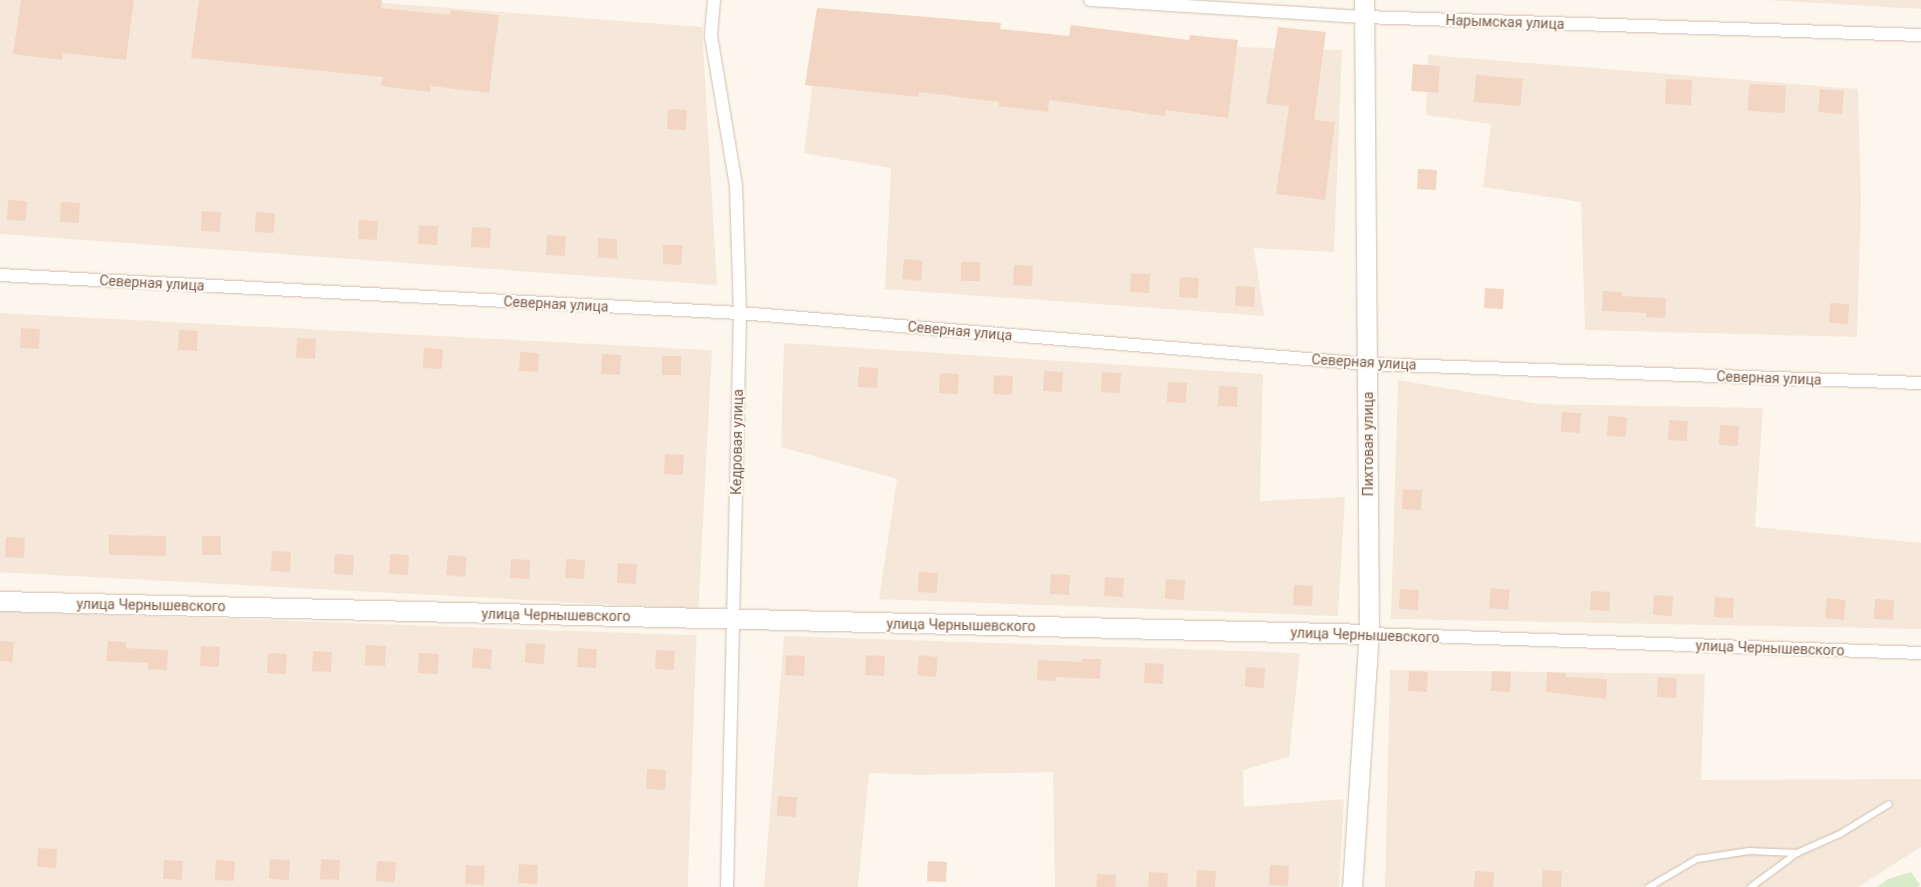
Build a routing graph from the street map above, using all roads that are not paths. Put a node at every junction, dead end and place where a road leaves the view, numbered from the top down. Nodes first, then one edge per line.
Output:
1 (714, 0) edge
2 (1090, 0) edge
3 (1364, 8) edge
4 (1921, 35) edge
5 (0, 275) edge
6 (740, 313) junction
7 (1368, 364) junction
8 (1921, 383) edge
9 (0, 601) edge
10 (734, 619) junction
11 (1369, 634) junction
12 (1921, 653) edge
13 (1889, 804) dead end
14 (1797, 854) junction
15 (727, 887) edge
16 (1352, 887) edge
17 (1649, 887) edge
18 (1751, 887) edge

1 - 6 street, Кедровая улица
2 - 3 street, Нарымская улица
3 - 4 street, Нарымская улица
3 - 7 street, Пихтовая улица
5 - 6 street, Северная улица
6 - 7 street, Северная улица
6 - 10 street, Кедровая улица
7 - 8 street, Северная улица
7 - 11 street, Пихтовая улица
9 - 10 street, улица Чернышевского
10 - 11 street, улица Чернышевского
10 - 15 street, Кедровая улица
11 - 12 street, улица Чернышевского
11 - 16 street, Пихтовая улица
13 - 14 lane
14 - 17 lane
14 - 18 lane

